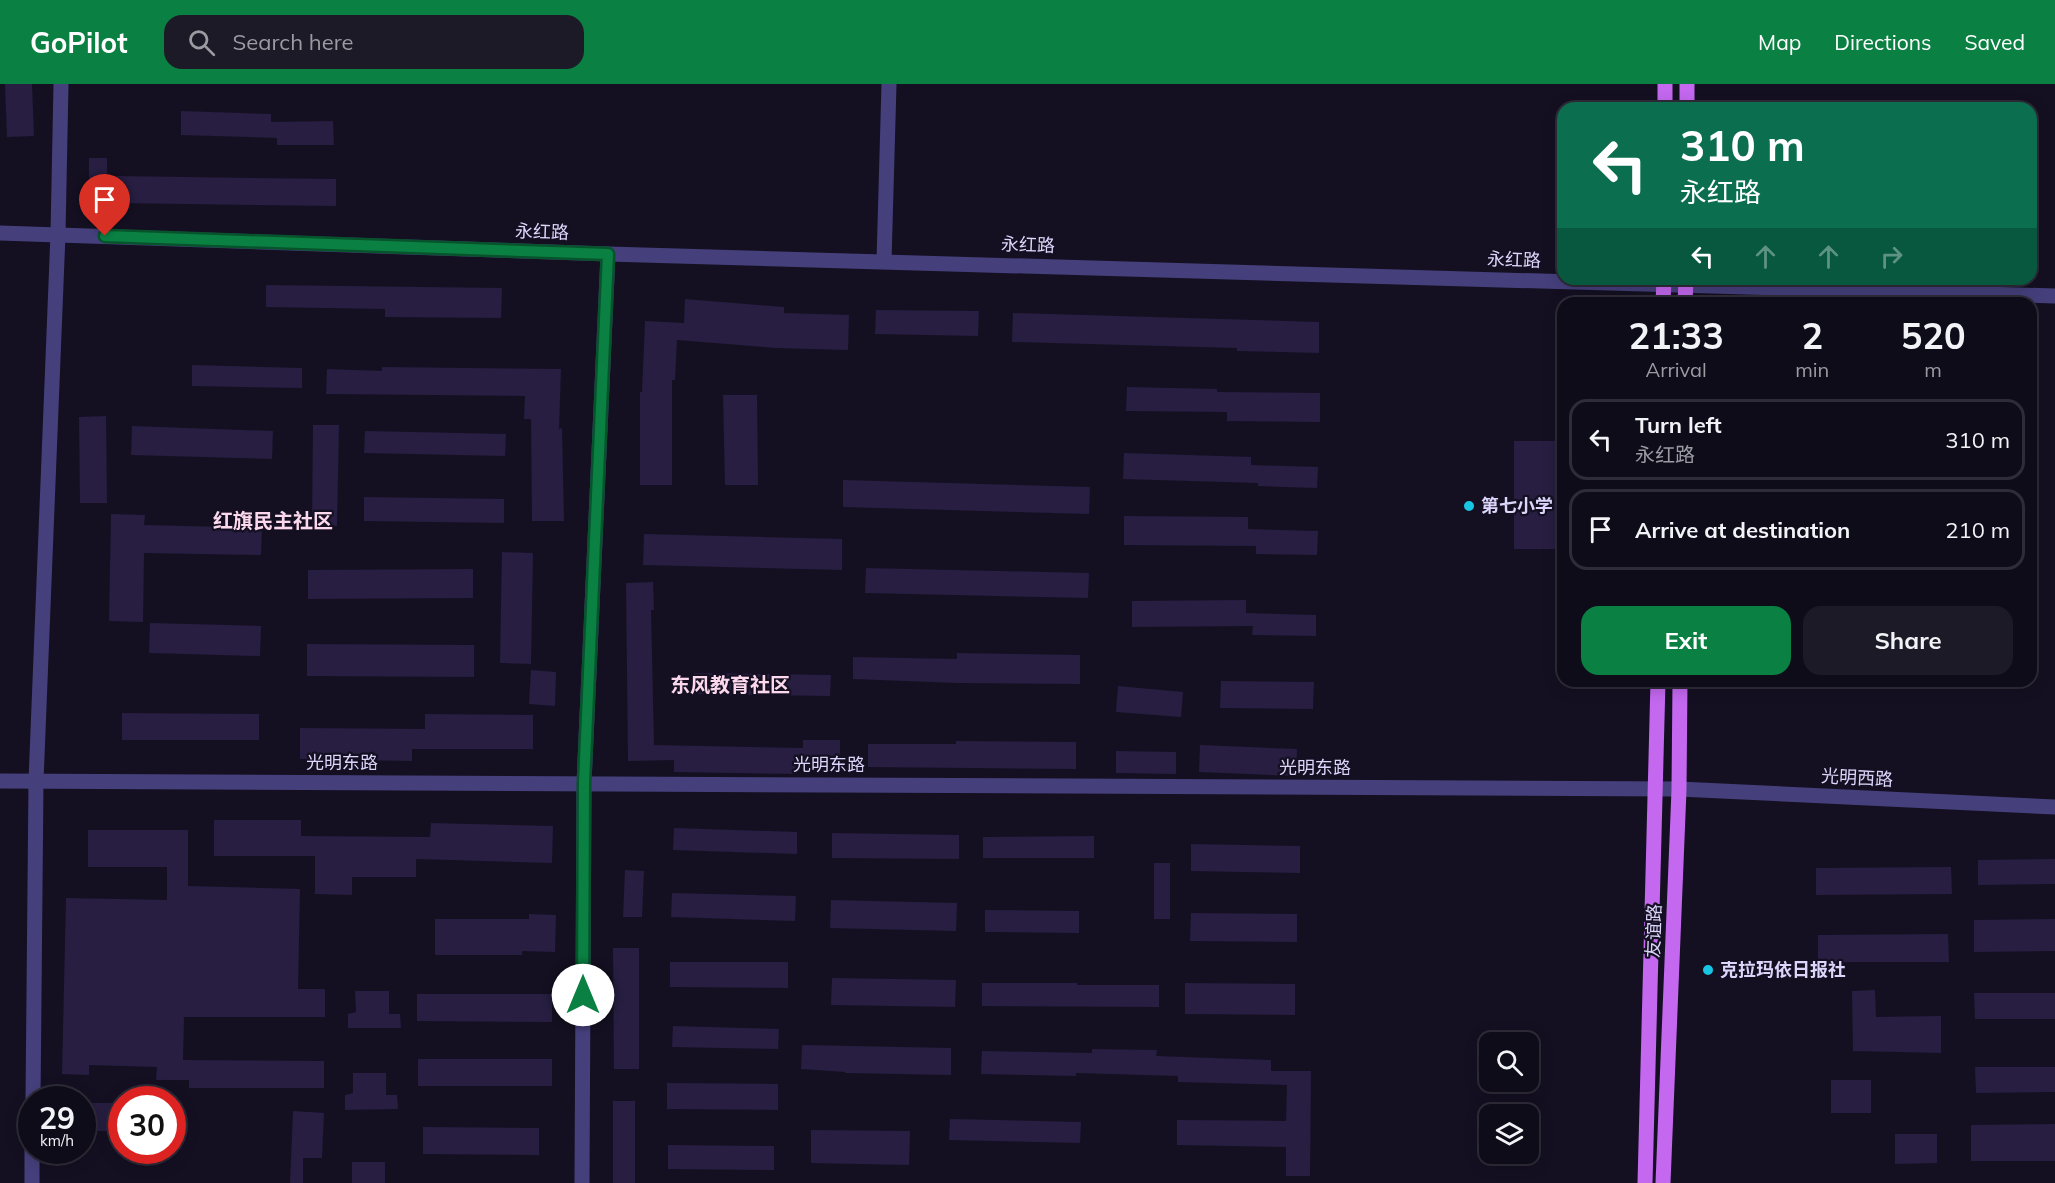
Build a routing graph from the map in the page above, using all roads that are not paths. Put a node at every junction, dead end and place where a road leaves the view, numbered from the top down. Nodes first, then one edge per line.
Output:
1 (62, 84) edge
2 (889, 84) edge
3 (1665, 84) edge
4 (1687, 84) edge
5 (1665, 102) edge
6 (1687, 102) edge
7 (0, 233) edge
8 (58, 234) junction
9 (608, 254) junction
10 (884, 261) junction
11 (1557, 279) edge
12 (1765, 285) edge
13 (2055, 296) edge
14 (1658, 687) edge
15 (1680, 687) edge
16 (0, 781) edge
17 (36, 781) junction
18 (584, 783) junction
19 (1657, 789) junction
20 (1679, 789) junction
21 (2055, 807) edge
22 (33, 1086) edge
23 (32, 1164) edge
24 (32, 1183) edge
25 (582, 1183) edge
26 (1645, 1183) edge
27 (1663, 1183) edge

1 - 8 street
2 - 10 street
3 - 5 main road
4 - 6 main road
7 - 8 street, 永红路
8 - 9 street, 永红路
8 - 17 street
9 - 10 street, 永红路
9 - 18 street
10 - 11 street, 永红路
12 - 13 street, 永红路
14 - 19 main road, 友谊路
15 - 20 main road, 友谊路
16 - 17 street, 光明东路
17 - 18 street, 光明东路
17 - 22 street
18 - 19 street, 光明东路
18 - 25 street
19 - 20 street, 光明西路
19 - 26 main road, 友谊路
20 - 21 street, 光明西路
20 - 27 main road, 友谊路
23 - 24 street

